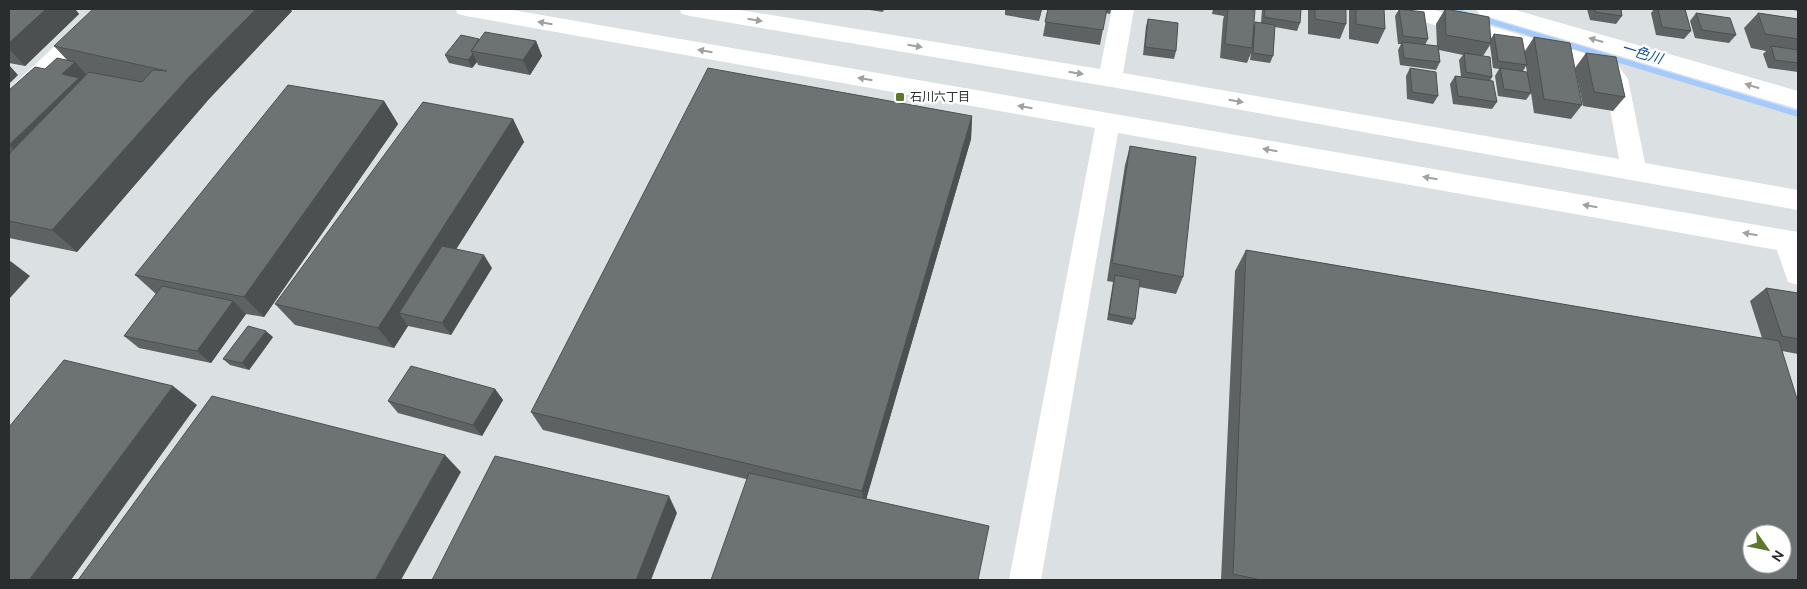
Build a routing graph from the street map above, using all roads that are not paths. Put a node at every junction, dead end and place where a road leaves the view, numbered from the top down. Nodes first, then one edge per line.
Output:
1 (107, 9) edge
2 (466, 9) edge
3 (690, 9) edge
4 (1123, 9) edge
5 (1406, 9) edge
6 (1488, 9) edge
7 (1110, 78) junction
8 (1798, 100) edge
9 (9, 103) edge
10 (1108, 122) junction
11 (1634, 171) junction
12 (1798, 200) edge
13 (1793, 242) edge
14 (1798, 274) edge
15 (1025, 580) edge

1 - 9 street
10 -> 2 street
3 -> 7 street
4 - 7 street
5 - 11 street
8 -> 6 street
7 -> 11 street
13 -> 10 street
10 - 15 street
11 - 12 street
13 - 14 street

